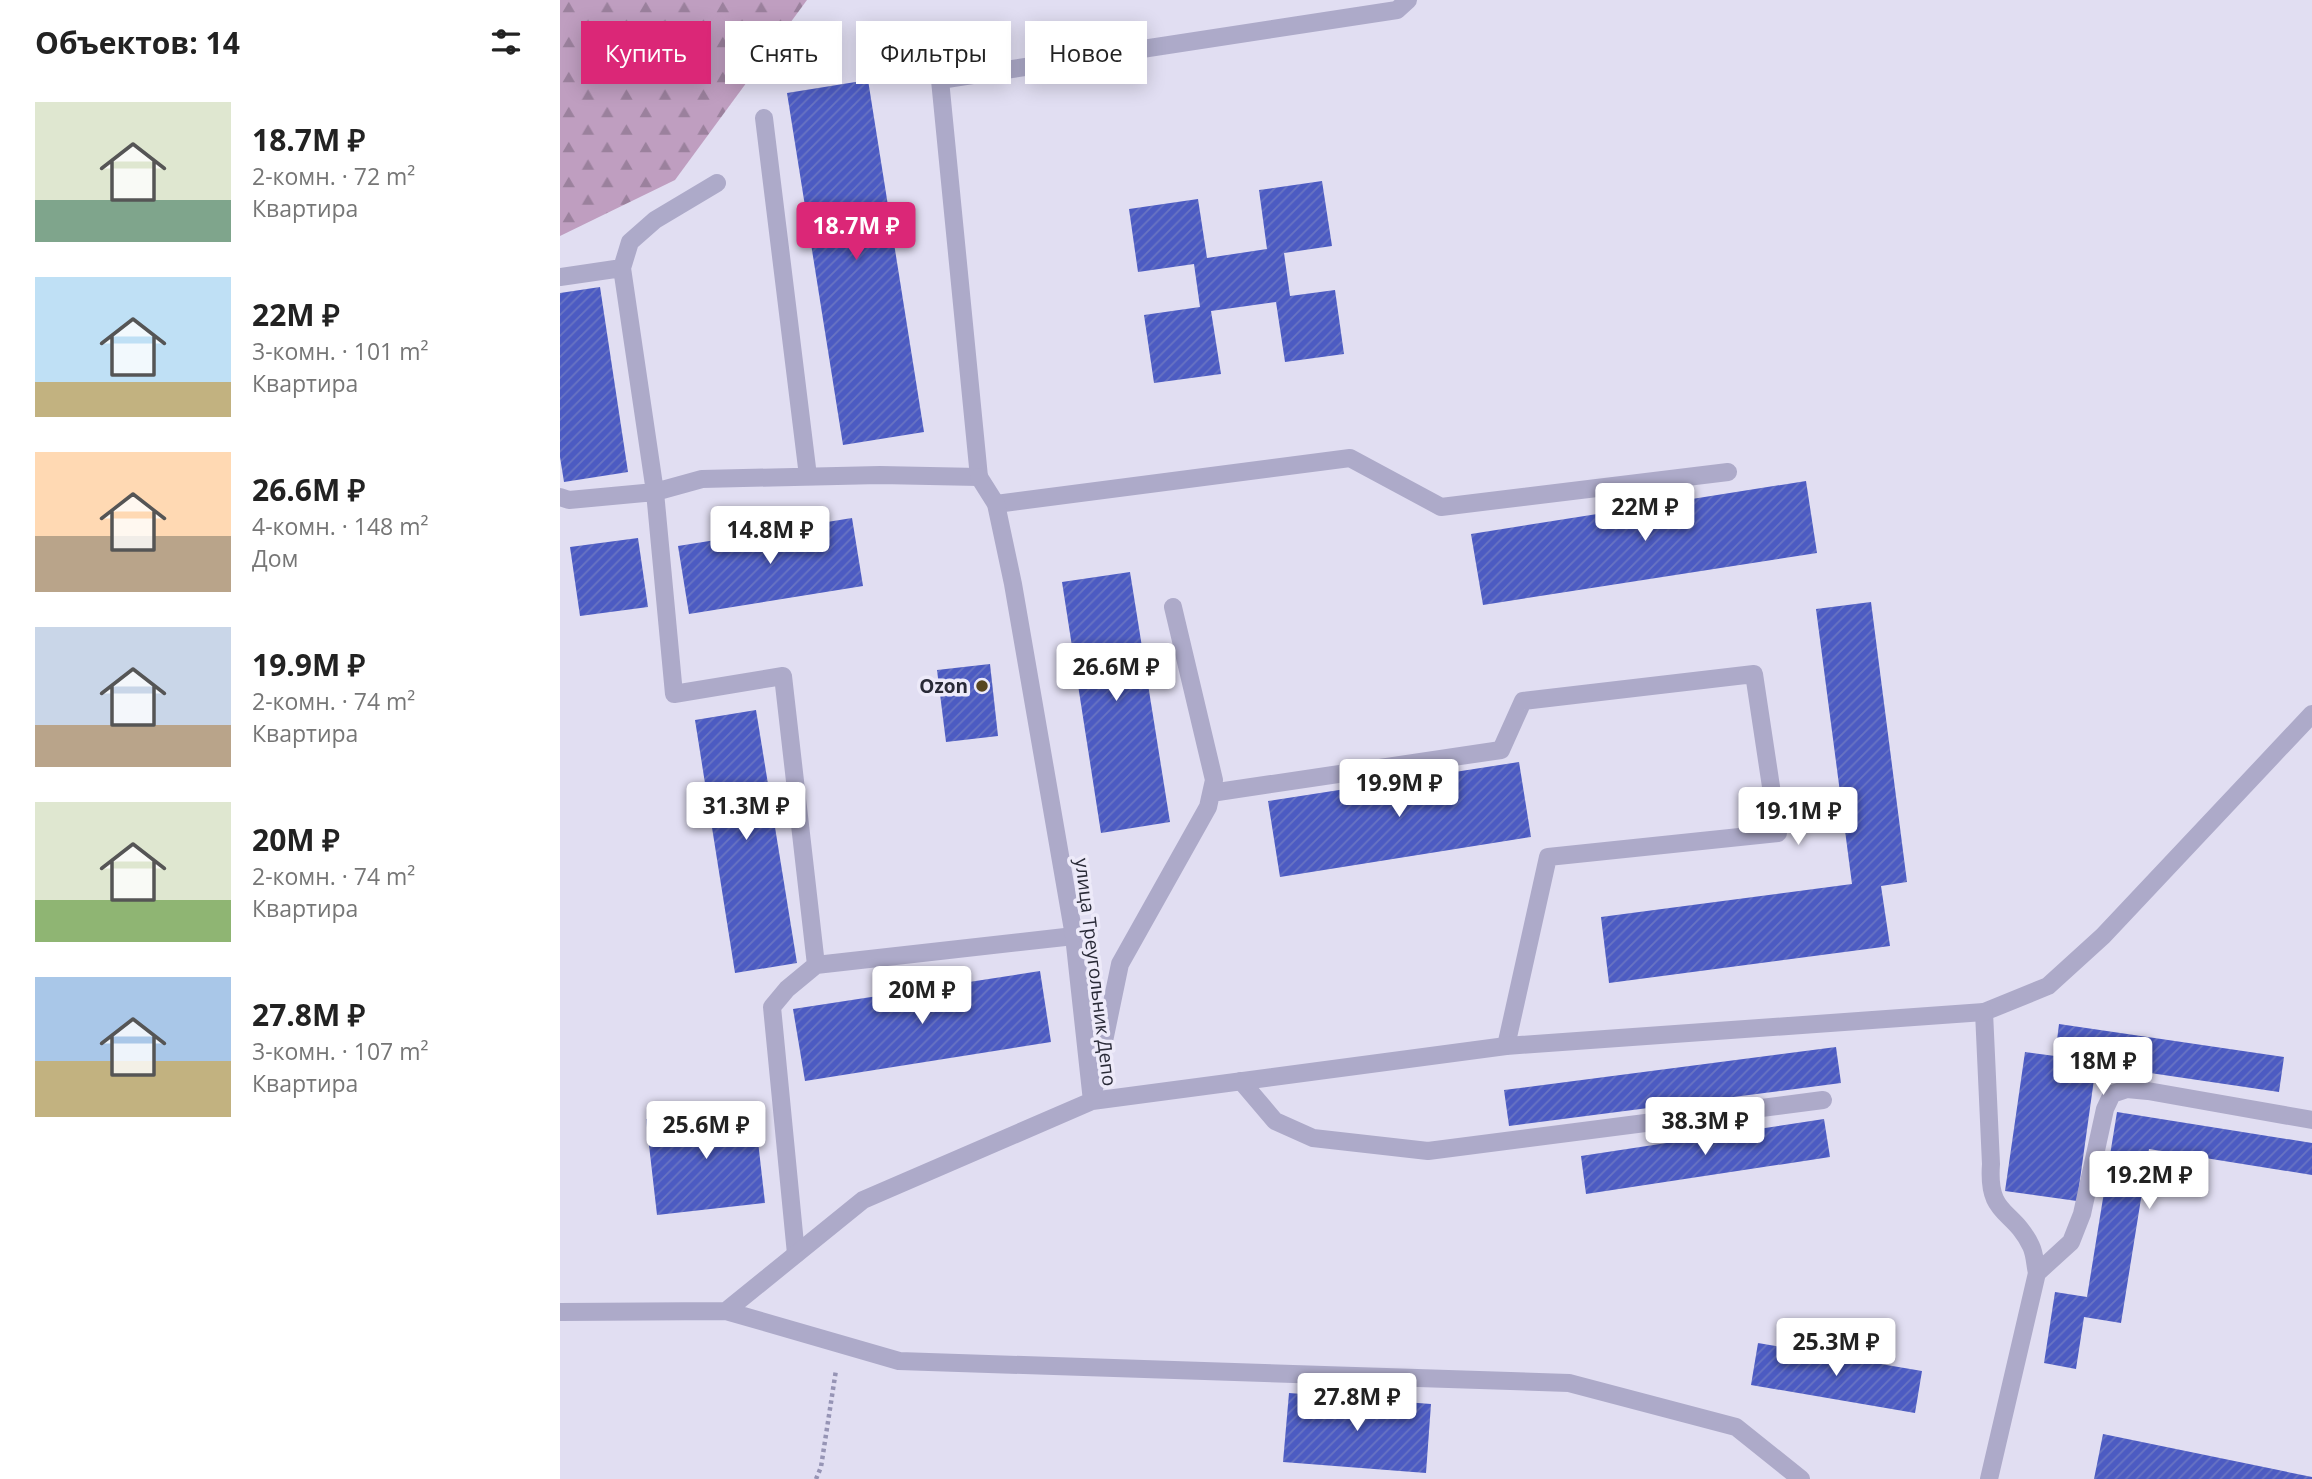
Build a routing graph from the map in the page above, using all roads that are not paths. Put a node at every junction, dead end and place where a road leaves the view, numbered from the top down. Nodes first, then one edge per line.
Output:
1 (1408, 0) edge
2 (764, 118) dead end
3 (717, 183) dead end
4 (622, 268) junction
5 (560, 277) edge
6 (1728, 472) dead end
7 (808, 477) junction
8 (979, 477) junction
9 (655, 492) junction
10 (560, 497) edge
11 (996, 504) junction
12 (1173, 607) dead end
13 (2312, 714) edge
14 (1211, 793) junction
15 (1074, 936) junction
16 (816, 965) junction
17 (1984, 1012) junction
18 (1506, 1046) junction
19 (1241, 1081) junction
20 (1823, 1100) dead end
21 (1092, 1101) junction
22 (2312, 1120) edge
23 (796, 1254) junction
24 (2038, 1273) junction
25 (560, 1311) edge
26 (726, 1311) junction
27 (1801, 1479) edge
28 (1990, 1479) edge

1 - 8 street
2 - 7 street
3 - 4 street
4 - 5 street
4 - 9 street
6 - 11 street
7 - 8 street
7 - 9 street
8 - 11 street, улица Треугольник Депо
9 - 10 street
9 - 16 street
11 - 15 street, улица Треугольник Депо
12 - 14 street
13 - 17 street
14 - 18 street
14 - 21 street
15 - 16 street
15 - 21 street, улица Треугольник Депо
16 - 23 street
17 - 18 street
17 - 24 street
18 - 19 street
19 - 20 street
19 - 21 street
21 - 23 street, улица Треугольник Депо
22 - 24 street
23 - 26 street, улица Треугольник Депо
24 - 28 street
25 - 26 street
26 - 27 street

